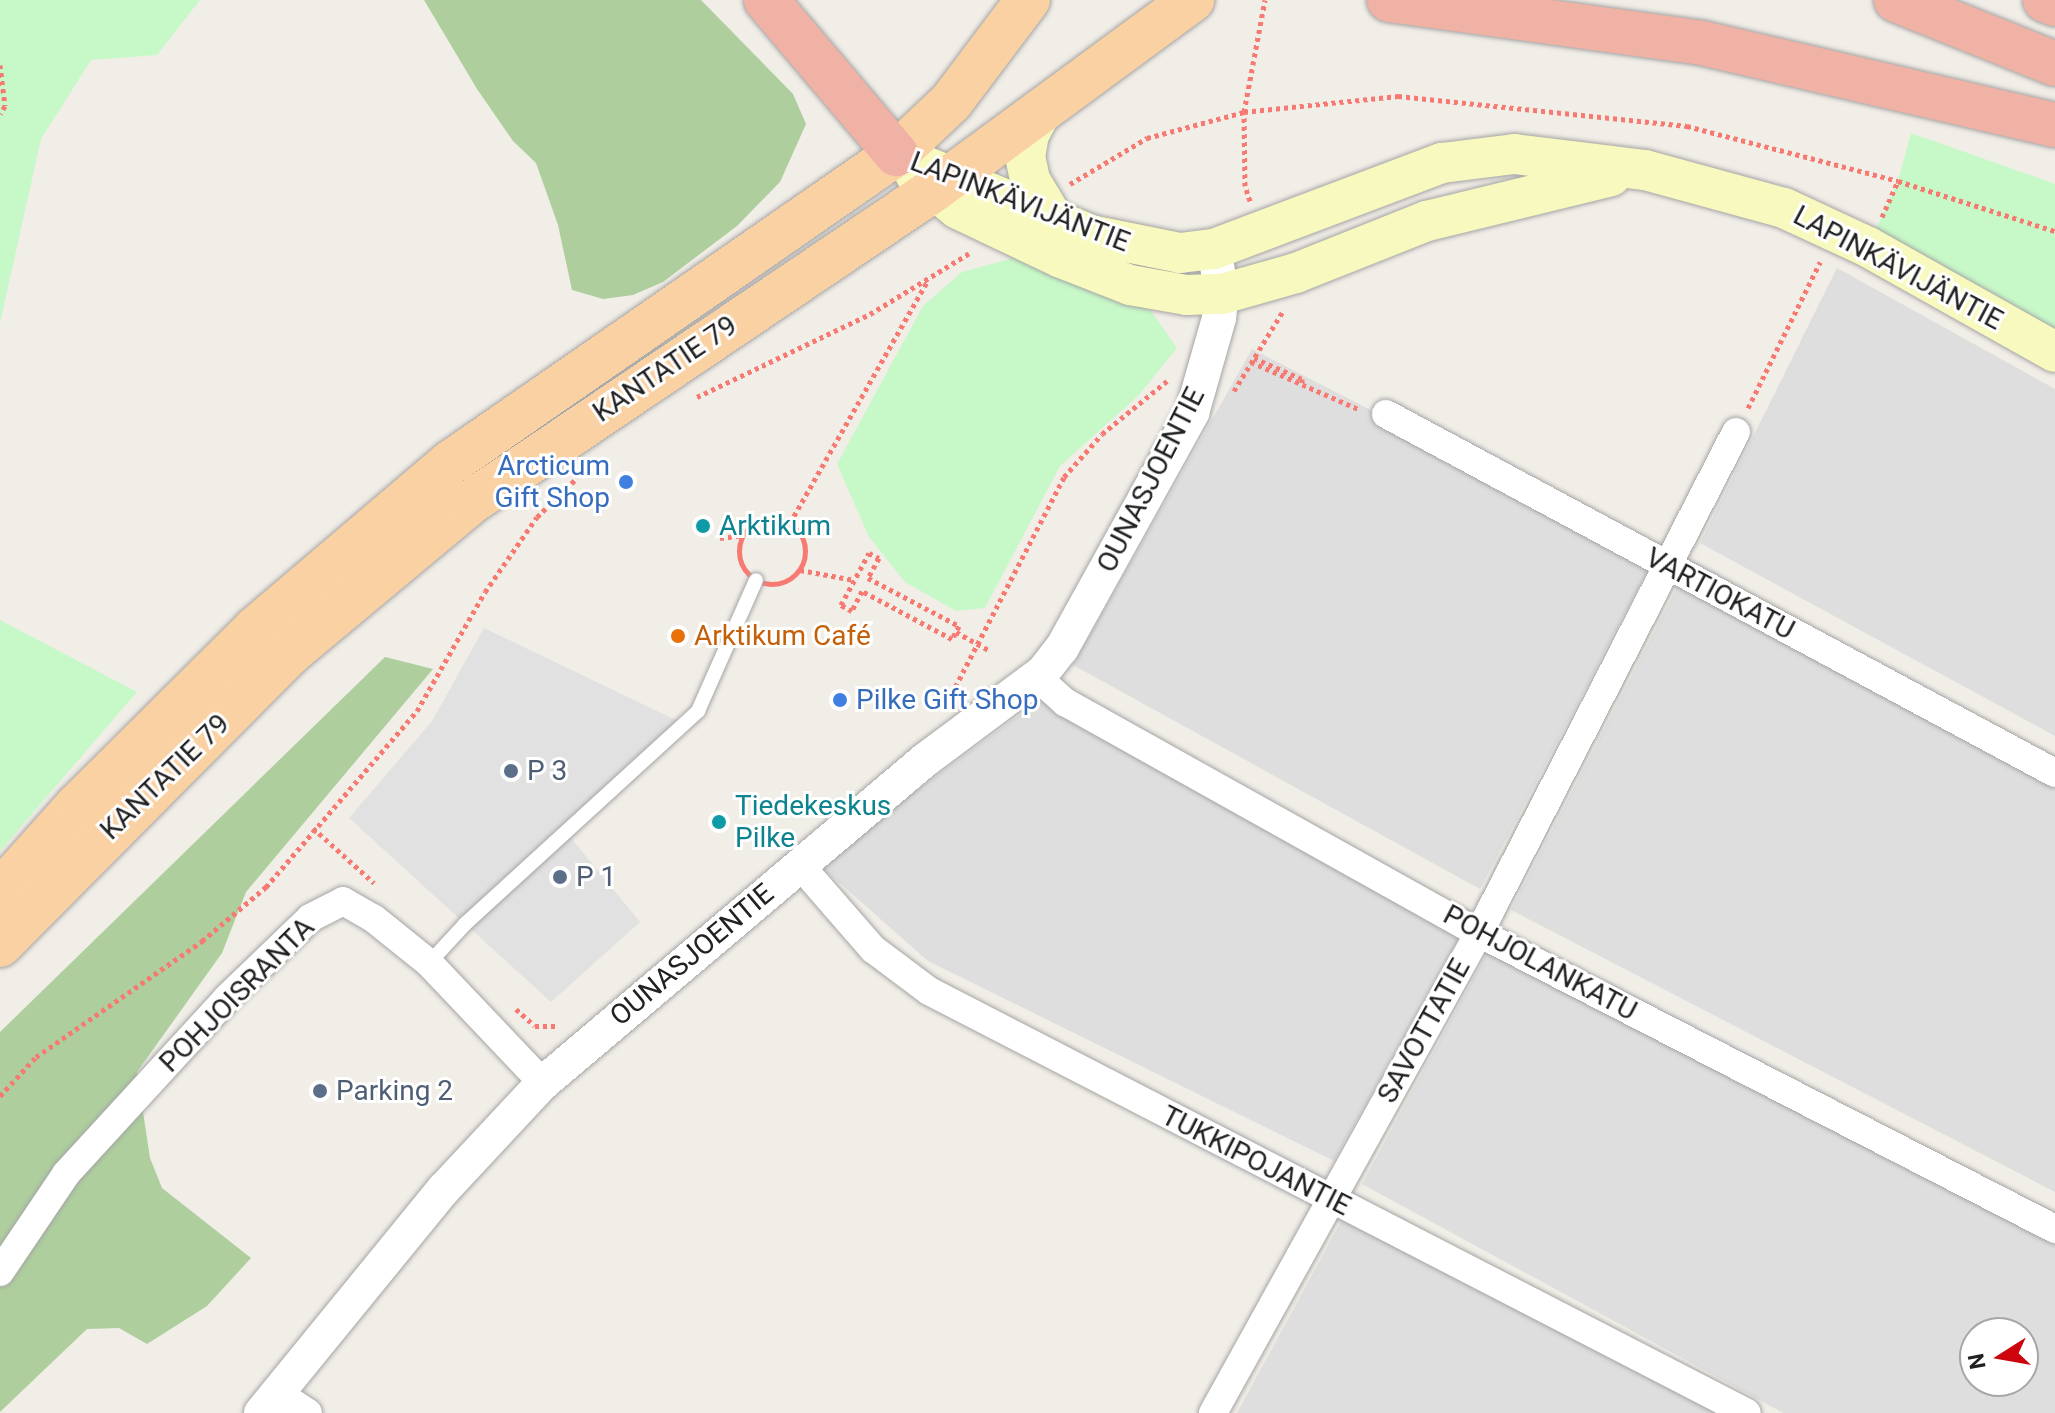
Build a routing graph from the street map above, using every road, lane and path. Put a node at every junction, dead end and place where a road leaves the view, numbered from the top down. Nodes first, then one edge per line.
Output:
1 (766, 0) edge
2 (1028, 0) edge
3 (1192, 0) edge
4 (1265, 0) edge
5 (1389, 0) edge
6 (1896, 0) edge
7 (2045, 0) edge
8 (2055, 4) edge
9 (2055, 64) edge
10 (0, 65) edge
11 (1043, 108) junction
12 (1244, 112) junction
13 (0, 114) edge
14 (2055, 125) edge
15 (896, 154) junction
16 (1645, 170) junction
17 (943, 183) junction
18 (1245, 186) dead end
19 (1059, 204) junction
20 (2055, 231) edge
21 (977, 248) dead end
22 (1214, 249) junction
23 (1825, 250) dead end
24 (930, 278) junction
25 (1222, 294) junction
26 (2055, 352) edge
27 (1253, 360) dead end
28 (1174, 374) dead end
29 (688, 401) dead end
30 (1386, 414) joint
31 (1736, 432) joint
32 (580, 475) dead end
33 (790, 523) junction
34 (744, 534) junction
35 (720, 538) dead end
36 (1668, 566) junction
37 (800, 570) junction
38 (756, 580) junction
39 (854, 580) junction
40 (955, 632) junction
41 (977, 644) junction
42 (990, 651) dead end
43 (1037, 677) junction
44 (941, 715) dead end
45 (2055, 773) edge
46 (799, 864) junction
47 (0, 892) edge
48 (1479, 933) junction
49 (0, 945) edge
50 (429, 963) junction
51 (543, 1083) junction
52 (0, 1096) edge
53 (1331, 1200) junction
54 (2055, 1229) edge
55 (0, 1272) edge
56 (269, 1402) edge
57 (308, 1413) edge
58 (1213, 1413) edge
59 (1747, 1413) edge

1 - 15 highway
2 - 15 main road, KANTATIE 79
3 - 11 main road, KANTATIE 79
4 - 12 path
5 - 14 highway
6 - 9 highway
7 - 8 highway
10 - 13 path
11 - 17 main road, KANTATIE 79
11 - 19 main road
12 - 18 path
12 - 19 path
12 - 20 path
15 - 17 main road, LAPINKÄVIJÄNTIE
15 - 47 main road, KANTATIE 79
16 - 22 main road, LAPINKÄVIJÄNTIE
16 - 25 main road, LAPINKÄVIJÄNTIE
16 - 26 main road, LAPINKÄVIJÄNTIE
17 - 19 main road, LAPINKÄVIJÄNTIE
17 - 25 main road, LAPINKÄVIJÄNTIE
17 - 49 main road, KANTATIE 79
19 - 22 main road, LAPINKÄVIJÄNTIE
21 - 24 path
22 - 25 street, OUNASJOENTIE
23 - 31 path
24 - 29 path
24 - 33 path
25 - 43 street, OUNASJOENTIE
27 - 30 path
28 - 41 path
30 - 36 street, VARTIOKATU
31 - 36 street, SAVOTTATIE
32 - 52 path
33 - 34 path
33 - 37 path
34 - 35 path
34 - 38 path
36 - 45 street, VARTIOKATU
36 - 48 street, SAVOTTATIE
37 - 38 path
37 - 39 path
38 - 50 lane
39 - 40 path
39 - 40 path
40 - 41 path
41 - 42 path
41 - 44 path
43 - 46 street, OUNASJOENTIE
43 - 48 street, POHJOLANKATU
46 - 51 street, OUNASJOENTIE
46 - 53 street, TUKKIPOJANTIE
48 - 53 street, SAVOTTATIE
48 - 54 street, POHJOLANKATU
50 - 51 street, POHJOISRANTA
50 - 55 street, POHJOISRANTA
51 - 56 street, OUNASJOENTIE
53 - 58 street, SAVOTTATIE
53 - 59 street, TUKKIPOJANTIE
56 - 57 street

